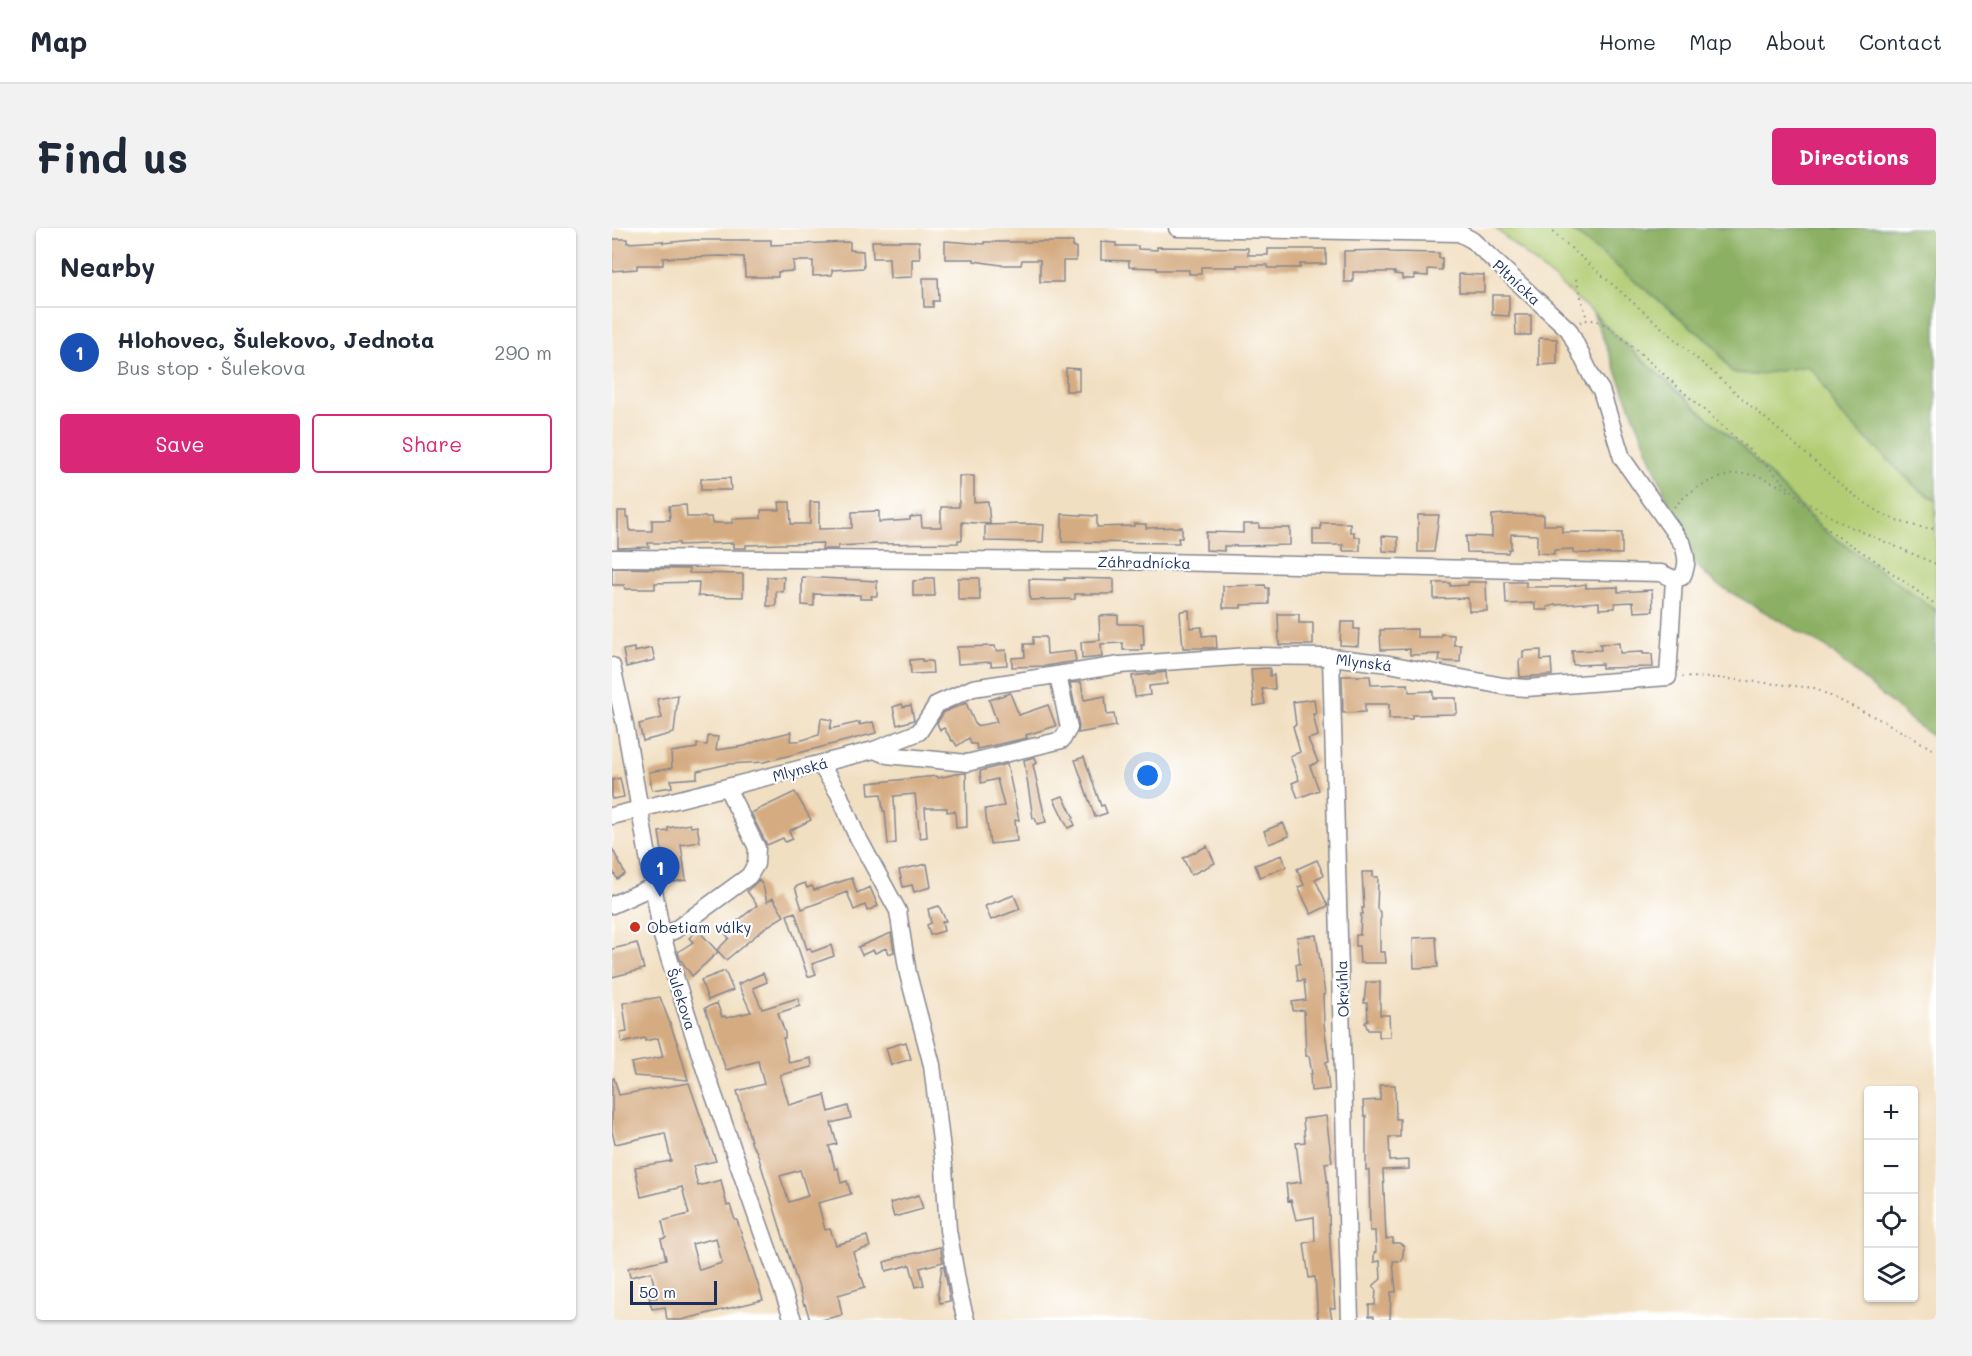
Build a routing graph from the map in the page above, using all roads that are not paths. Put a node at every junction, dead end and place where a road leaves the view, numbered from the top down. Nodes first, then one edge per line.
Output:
1 (1177, 228) edge
2 (612, 558) edge
3 (1674, 579) junction
4 (1331, 657) junction
5 (612, 666) edge
6 (1058, 675) junction
7 (619, 726) edge
8 (874, 750) junction
9 (820, 764) junction
10 (727, 788) junction
11 (640, 811) junction
12 (612, 816) edge
13 (654, 886) junction
14 (612, 905) edge
15 (662, 936) junction
16 (793, 1320) edge
17 (966, 1320) edge
18 (1350, 1320) edge

1 - 3 street, Pltnícka
2 - 3 street, Záhradnícka
3 - 4 street, Mlynská
4 - 6 street, Mlynská
4 - 18 street, Okrúhla
5 - 7 street, Šulekova
6 - 8 street, Mlynská
6 - 8 street, Mlynská
7 - 11 street, Šulekova
8 - 9 street, Mlynská
9 - 10 street, Mlynská
9 - 17 street
10 - 11 street, Mlynská
10 - 15 street
11 - 12 street, Mlynská
11 - 13 street, Šulekova
13 - 14 street
13 - 15 street, Šulekova
15 - 16 street, Šulekova

